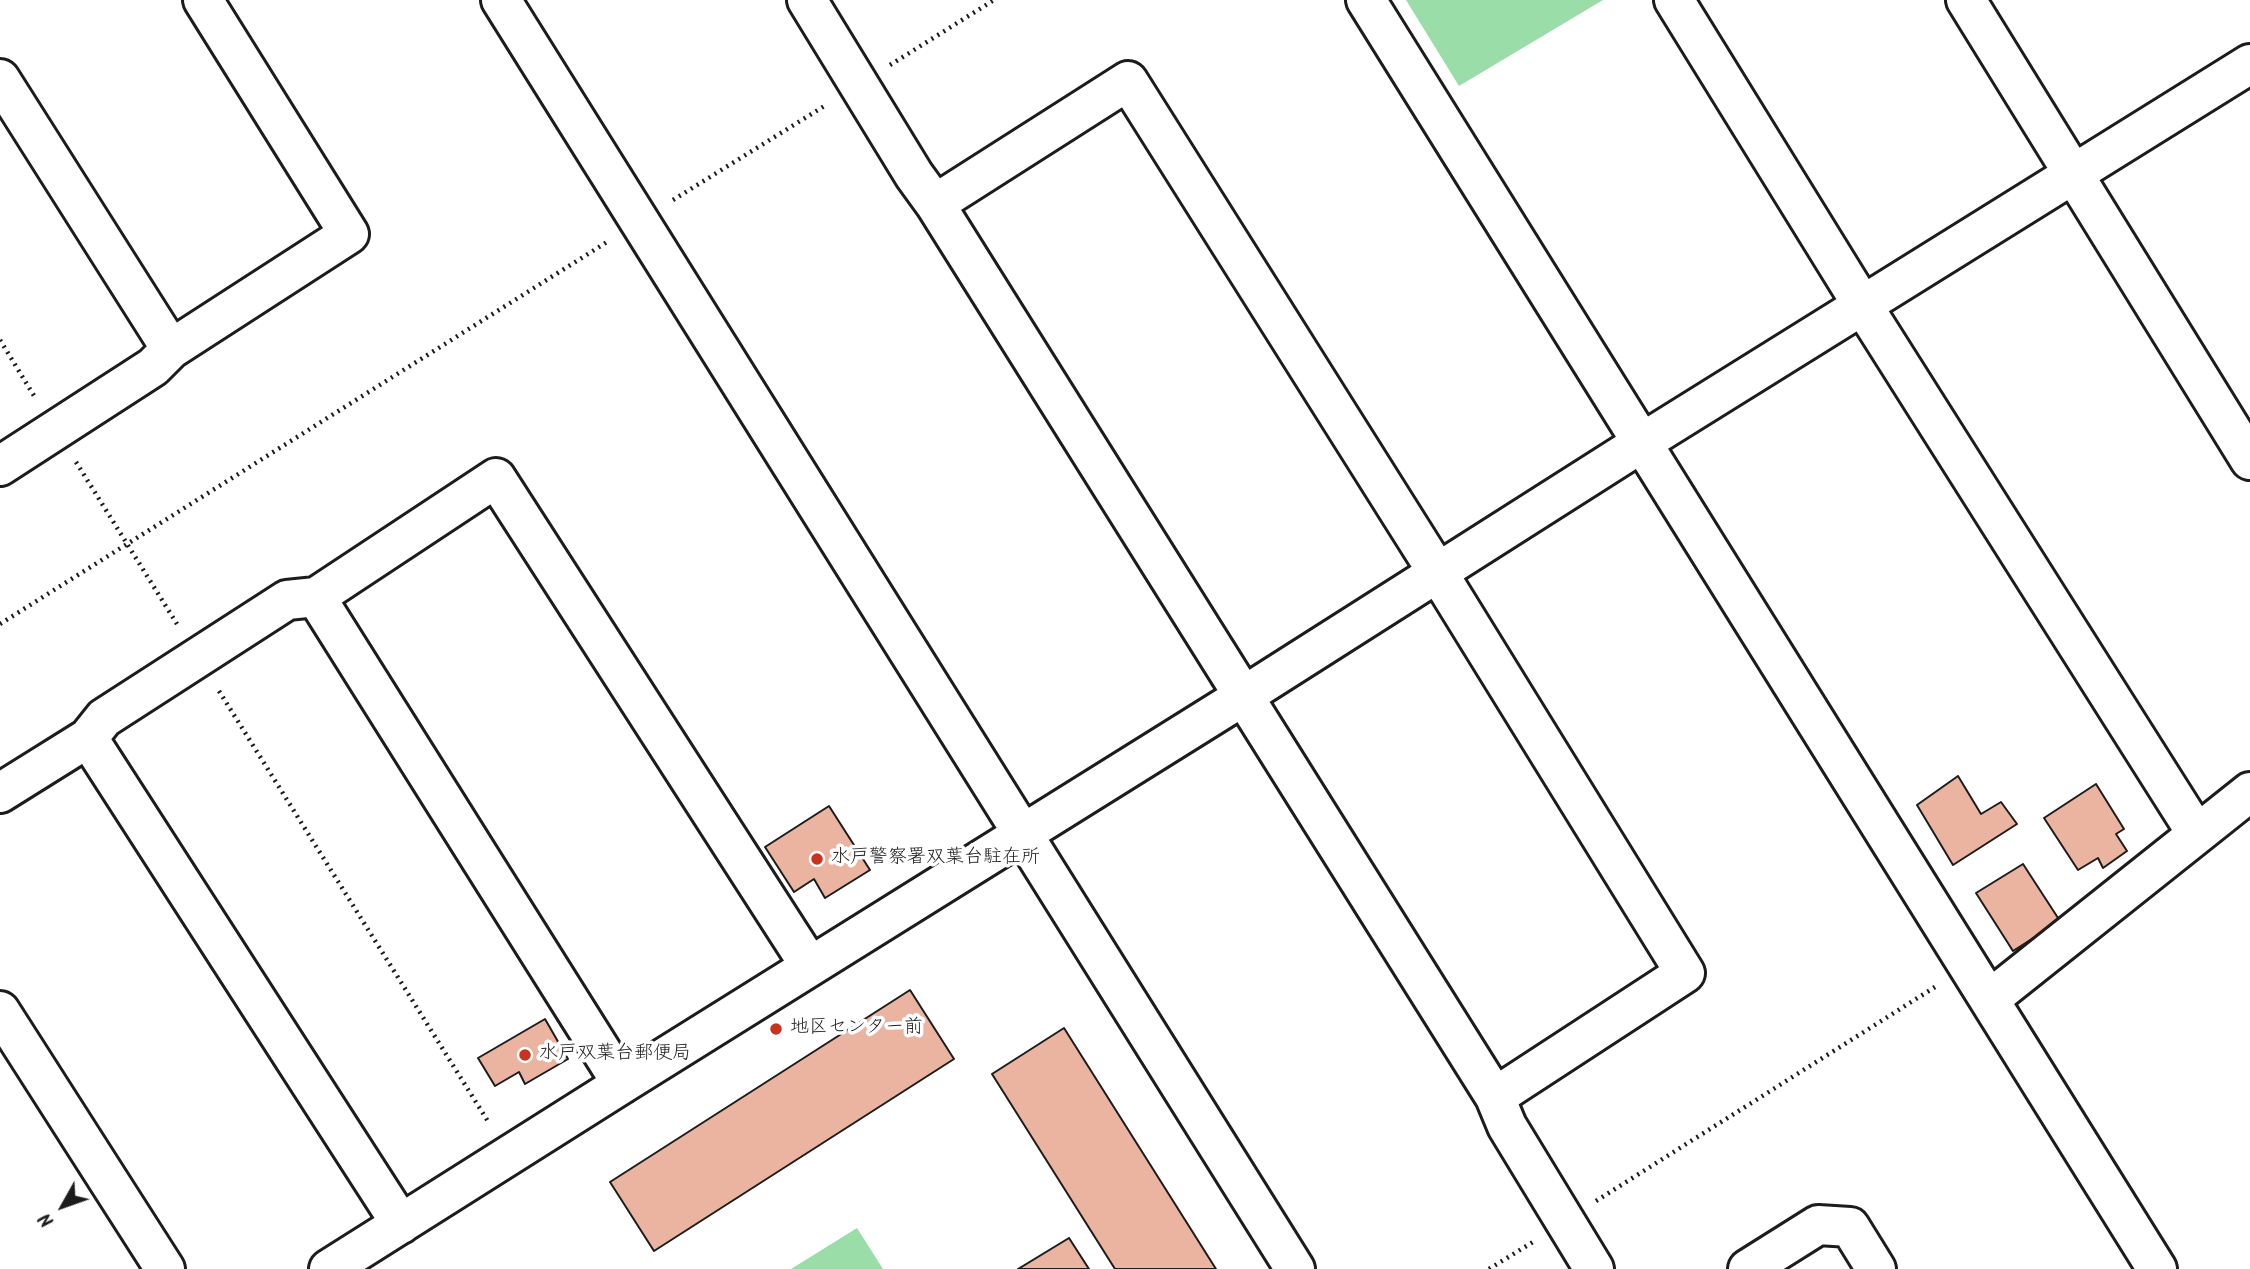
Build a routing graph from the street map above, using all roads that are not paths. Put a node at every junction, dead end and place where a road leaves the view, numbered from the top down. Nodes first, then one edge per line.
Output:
1 (203, 0) edge
2 (501, 0) edge
3 (807, 0) edge
4 (1366, 0) edge
5 (1674, 0) edge
6 (1966, 0) edge
7 (2250, 64) edge
8 (0, 79) edge
9 (2075, 174) junction
10 (935, 204) junction
11 (1863, 306) junction
12 (171, 349) junction
13 (2244, 439) edge
14 (1643, 442) junction
15 (0, 466) edge
16 (1438, 573) junction
17 (316, 597) junction
18 (1242, 697) junction
19 (88, 737) junction
20 (2250, 792) edge
21 (0, 793) edge
22 (1024, 834) junction
23 (2197, 834) junction
24 (810, 966) junction
25 (1990, 999) junction
26 (0, 1011) edge
27 (622, 1084) junction
28 (1495, 1097) junction
29 (401, 1224) junction
30 (165, 1269) edge
31 (329, 1269) edge
32 (1295, 1269) edge
33 (1594, 1269) edge
34 (1748, 1269) edge
35 (1876, 1269) edge
36 (2157, 1269) edge

1 - 12 street
2 - 22 street
3 - 10 street
4 - 14 street
5 - 11 street
6 - 9 street
7 - 9 street
8 - 12 street
9 - 11 street
9 - 13 street
10 - 16 street
10 - 18 street
11 - 14 street
11 - 23 street
12 - 15 street
14 - 16 street
14 - 25 street
16 - 18 street
16 - 28 street
17 - 19 street
17 - 24 street
17 - 27 street
18 - 22 street
18 - 28 street
19 - 21 street
19 - 29 street
20 - 23 street
22 - 24 street
22 - 32 street
23 - 25 street
24 - 27 street
25 - 36 street
26 - 30 street
27 - 29 street
28 - 33 street
29 - 31 street
34 - 35 street

